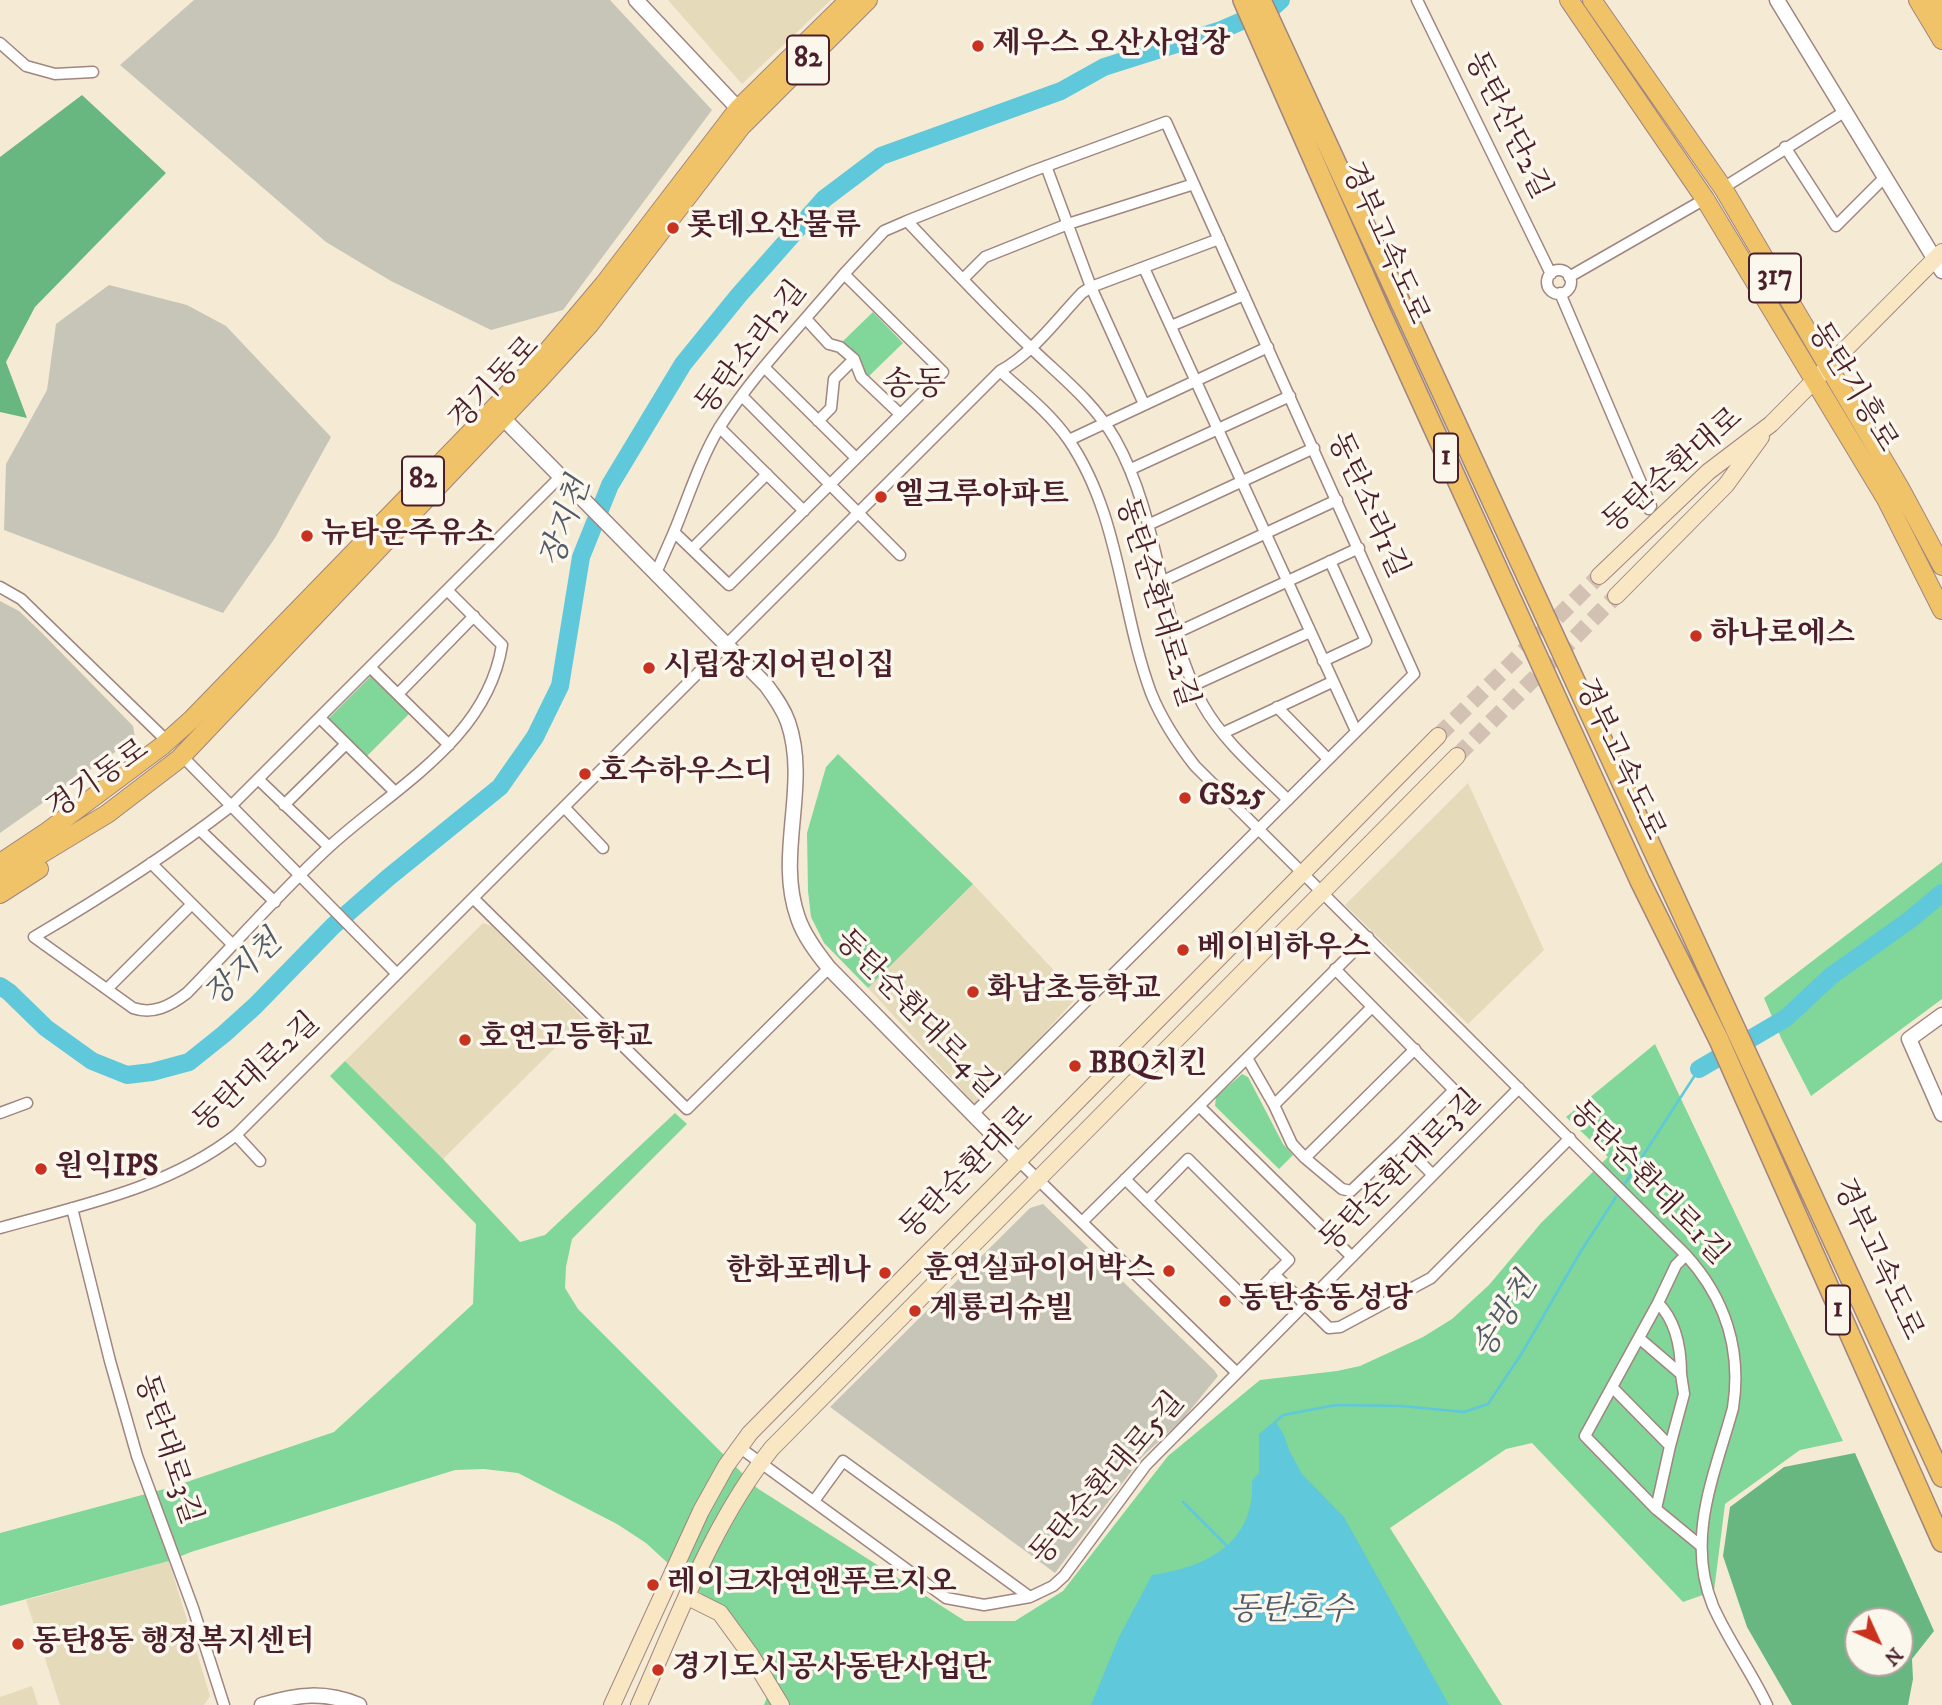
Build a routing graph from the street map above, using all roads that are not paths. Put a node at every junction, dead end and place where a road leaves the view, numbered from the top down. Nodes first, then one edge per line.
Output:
1 (636, 0) edge
2 (849, 0) edge
3 (868, 0) edge
4 (1242, 0) edge
5 (1261, 0) edge
6 (1418, 0) edge
7 (1569, 0) edge
8 (1592, 0) edge
9 (1777, 0) edge
10 (1918, 0) edge
11 (1933, 0) edge
12 (1942, 15) edge
13 (1942, 38) edge
14 (0, 43) edge
15 (1271, 43) junction
16 (93, 72) dead end
17 (1844, 112) junction
18 (743, 114) junction
19 (1785, 147) junction
20 (1046, 166) junction
21 (1884, 178) junction
22 (1194, 184) junction
23 (1723, 188) junction
24 (1705, 199) junction
25 (906, 221) junction
26 (1068, 224) junction
27 (1219, 239) junction
28 (1940, 261) edge
29 (1144, 268) junction
30 (845, 274) junction
31 (1551, 274) junction
32 (1569, 277) junction
33 (963, 279) junction
34 (1091, 287) junction
35 (1560, 293) junction
36 (1244, 295) junction
37 (806, 319) junction
38 (1171, 327) junction
39 (1030, 347) junction
40 (1268, 347) junction
41 (853, 359) junction
42 (765, 368) junction
43 (1828, 368) junction
44 (1000, 371) junction
45 (1195, 380) junction
46 (1814, 381) junction
47 (742, 396) junction
48 (1290, 396) junction
49 (1144, 404) junction
50 (499, 414) junction
51 (900, 414) junction
52 (818, 421) junction
53 (1104, 422) junction
54 (1771, 424) junction
55 (720, 428) junction
56 (1217, 429) junction
57 (1069, 440) junction
58 (1314, 448) junction
59 (856, 458) junction
60 (1130, 469) junction
61 (767, 474) junction
62 (560, 477) junction
63 (1241, 482) junction
64 (830, 485) junction
65 (1337, 500) junction
66 (1649, 509) dead end
67 (804, 511) junction
68 (858, 513) junction
69 (1150, 524) junction
70 (674, 532) junction
71 (1265, 534) junction
72 (1359, 548) junction
73 (692, 549) junction
74 (900, 555) dead end
75 (1330, 562) junction
76 (1942, 566) edge
77 (656, 573) junction
78 (1600, 576) tunnel mouth
79 (1163, 581) junction
80 (1287, 582) junction
81 (0, 587) edge
82 (447, 590) junction
83 (1616, 596) tunnel mouth
84 (1942, 610) edge
85 (474, 616) junction
86 (1310, 632) junction
87 (1176, 633) junction
88 (726, 645) junction
89 (1323, 661) junction
90 (370, 667) junction
91 (1332, 682) junction
92 (1194, 685) junction
93 (398, 694) junction
94 (1277, 707) junction
95 (320, 718) junction
96 (1356, 731) junction
97 (1223, 733) junction
98 (1438, 736) tunnel mouth
99 (167, 741) junction
100 (346, 744) junction
101 (449, 745) junction
102 (181, 756) junction
103 (1457, 756) tunnel mouth
104 (1328, 759) junction
105 (258, 779) junction
106 (394, 791) junction
107 (1288, 800) junction
108 (285, 805) junction
109 (231, 806) junction
110 (564, 807) junction
111 (107, 814) junction
112 (68, 816) junction
113 (1259, 829) junction
114 (200, 830) junction
115 (329, 847) junction
116 (603, 848) dead end
117 (0, 849) edge
118 (0, 863) edge
119 (151, 863) junction
120 (1304, 873) junction
121 (300, 876) junction
122 (0, 879) edge
123 (1323, 892) junction
124 (0, 894) edge
125 (473, 898) junction
126 (275, 902) junction
127 (192, 904) junction
128 (1367, 937) junction
129 (233, 945) junction
130 (828, 968) junction
131 (1335, 969) junction
132 (397, 974) junction
133 (107, 989) junction
134 (1372, 1007) junction
135 (1942, 1015) edge
136 (1728, 1035) junction
137 (1415, 1049) junction
138 (1247, 1058) junction
139 (1119, 1061) junction
140 (1519, 1088) junction
141 (27, 1103) dead end
142 (1273, 1105) junction
143 (1199, 1106) junction
144 (0, 1113) edge
145 (973, 1114) junction
146 (1942, 1114) edge
147 (236, 1135) junction
148 (1081, 1136) junction
149 (1570, 1138) junction
150 (1401, 1143) junction
151 (1305, 1158) junction
152 (260, 1161) dead end
153 (1020, 1161) junction
154 (1433, 1175) junction
155 (1038, 1179) junction
156 (1125, 1179) junction
157 (985, 1197) junction
158 (1147, 1201) junction
159 (72, 1208) junction
160 (1002, 1215) junction
161 (1082, 1222) junction
162 (0, 1228) edge
163 (1686, 1255) junction
164 (1352, 1257) junction
165 (1275, 1274) junction
166 (1658, 1303) junction
167 (1305, 1304) junction
168 (1639, 1338) junction
169 (1237, 1373) junction
170 (1681, 1374) junction
171 (1612, 1387) junction
172 (1670, 1446) junction
173 (739, 1447) junction
174 (761, 1462) junction
175 (1942, 1477) edge
176 (814, 1502) junction
177 (1656, 1509) junction
178 (1942, 1542) edge
179 (1700, 1546) junction
180 (688, 1597) junction
181 (1030, 1597) junction
182 (224, 1705) edge
183 (262, 1705) edge
184 (359, 1705) edge
185 (612, 1705) edge
186 (639, 1705) edge
187 (781, 1705) edge
188 (1767, 1705) edge

1 - 18 street
2 - 18 main road, 경기동로 / 82
3 - 18 main road, 경기동로 / 82
4 - 15 highway, 경부고속도로 / 1
5 - 15 highway, 경부고속도로 / 1
6 - 31 street, 동탄산단2길
7 - 24 main road, 동탄기흥로 / 317
8 - 23 main road, 동탄기흥로 / 317
9 - 17 street
10 - 13 main road
11 - 12 main road
14 - 16 street
15 - 136 highway, 경부고속도로 / 1
15 - 136 highway, 경부고속도로 / 1
17 - 19 street
17 - 21 street
18 - 50 main road, 경기동로 / 82
19 - 21 street
19 - 23 street
20 - 22 street, 동탄소라1길
20 - 25 street, 동탄소라1길
20 - 26 street
21 - 28 street
22 - 26 street
22 - 27 street, 동탄소라1길
23 - 43 main road, 동탄기흥로 / 317
24 - 32 street
24 - 46 main road, 동탄기흥로 / 317
25 - 30 street, 동탄소라1길
25 - 33 street
26 - 33 street
26 - 34 street
27 - 29 street
27 - 36 street, 동탄소라1길
28 - 43 main road
29 - 34 street
29 - 38 street
30 - 37 street, 동탄소라2길
30 - 51 street, 동탄소라2길
31 - 32 street
31 - 35 street
32 - 35 street
33 - 39 street
34 - 39 street
34 - 49 street
35 - 66 street
36 - 38 street
36 - 40 street, 동탄소라1길
37 - 41 street
37 - 42 street, 동탄소라2길
38 - 45 street
39 - 44 street
39 - 53 street
40 - 45 street
40 - 48 street, 동탄소라1길
41 - 51 street
41 - 52 street
42 - 47 street, 동탄소라2길
42 - 52 street
43 - 46 main road
43 - 76 main road, 동탄기흥로 / 317
44 - 57 street, 동탄순환대로2길
44 - 68 street, 동탄대로2길
45 - 49 street
45 - 56 street
46 - 54 main road
46 - 84 main road, 동탄기흥로 / 317
47 - 55 street, 동탄소라2길
47 - 64 street
48 - 56 street
48 - 58 street, 동탄소라1길
49 - 53 street
50 - 62 street, 동탄순환대로4길
50 - 99 main road, 경기동로 / 82
50 - 102 main road, 경기동로 / 82
51 - 59 street, 동탄소라2길
52 - 59 street
53 - 57 street
53 - 60 street
54 - 78 main road, 동탄순환대로
54 - 83 main road, 동탄순환대로
55 - 61 street
55 - 70 street, 동탄소라2길
56 - 60 street
56 - 63 street
57 - 113 street, 동탄순환대로2길
58 - 63 street
58 - 65 street, 동탄소라1길
59 - 64 street, 동탄소라2길
60 - 69 street
61 - 67 street
61 - 73 street
62 - 77 street, 동탄순환대로4길
62 - 82 street
63 - 69 street
63 - 71 street
64 - 67 street, 동탄소라2길
64 - 68 street
65 - 71 street
65 - 72 street, 동탄소라1길
67 - 73 street, 동탄소라2길
68 - 74 street
68 - 88 street, 동탄대로2길
69 - 79 street
70 - 73 street, 동탄소라2길
70 - 77 street
71 - 79 street
71 - 80 street
72 - 75 street
72 - 96 street, 동탄소라1길
75 - 80 street
75 - 89 street
77 - 88 street, 동탄순환대로4길
79 - 87 street
80 - 86 street
80 - 87 street
81 - 99 street
82 - 85 street
82 - 90 street
85 - 93 street
85 - 101 street
86 - 89 street
86 - 92 street
87 - 92 street
88 - 110 street, 동탄대로2길
88 - 130 street, 동탄순환대로4길
89 - 91 street
90 - 93 street
90 - 95 street
91 - 94 street
91 - 96 street
92 - 97 street
93 - 101 street
94 - 97 street
94 - 104 street
95 - 100 street
95 - 105 street
96 - 104 street, 동탄소라1길
97 - 107 street
98 - 120 main road, 동탄순환대로
99 - 112 main road, 경기동로 / 82
100 - 106 street
100 - 108 street
101 - 106 street
102 - 109 street
102 - 111 main road, 경기동로 / 82
103 - 123 main road, 동탄순환대로
104 - 107 street, 동탄소라1길
105 - 108 street
105 - 109 street
106 - 115 street
107 - 113 street, 동탄소라1길
108 - 115 street
109 - 114 street
109 - 121 street
110 - 116 street
110 - 125 street, 동탄대로2길
111 - 122 main road, 경기동로 / 82
111 - 124 main road
112 - 117 main road
112 - 118 main road, 경기동로 / 82
113 - 120 street, 동탄순환대로2길
113 - 145 street, 동탄소라1길
114 - 119 street
114 - 126 street
115 - 121 street
119 - 127 street
119 - 133 street
120 - 123 street, 동탄순환대로2길
120 - 139 main road, 동탄순환대로
121 - 126 street
121 - 132 street
123 - 128 street, 동탄순환대로1길
123 - 148 main road, 동탄순환대로
125 - 130 street
125 - 132 street, 동탄대로2길
126 - 129 street
127 - 129 street
127 - 133 street
128 - 131 street
128 - 140 street, 동탄순환대로1길
129 - 133 street
130 - 145 street, 동탄순환대로4길
131 - 134 street
131 - 138 street
132 - 147 street, 동탄대로2길
134 - 137 street
134 - 142 street
135 - 146 street
136 - 175 highway, 경부고속도로 / 1
136 - 178 highway, 경부고속도로 / 1
137 - 150 street
137 - 151 street
138 - 142 street
138 - 143 street
139 - 148 main road
139 - 153 main road, 동탄순환대로
140 - 149 street, 동탄순환대로1길
140 - 154 street, 동탄순환대로3길
141 - 144 street
142 - 151 street
143 - 156 street
143 - 164 street
145 - 153 street, 동탄순환대로4길
147 - 152 street
147 - 159 street, 동탄대로2길
148 - 155 main road, 동탄순환대로
149 - 163 street, 동탄순환대로1길
149 - 167 street
150 - 151 street
150 - 154 street
153 - 155 street
153 - 157 main road, 동탄순환대로
154 - 164 street, 동탄순환대로3길
155 - 160 main road, 동탄순환대로
155 - 161 street
156 - 158 street
156 - 161 street
157 - 160 main road
157 - 173 main road, 동탄순환대로
158 - 165 street
158 - 165 street
159 - 162 street, 동탄대로2길
159 - 182 street, 동탄대로3길
160 - 174 main road, 동탄순환대로
161 - 169 street
163 - 166 street
163 - 179 street, 동탄순환대로1길
164 - 167 street, 동탄순환대로3길
165 - 167 street
166 - 168 street
166 - 170 street
167 - 169 street, 동탄순환대로3길
168 - 170 street
168 - 171 street
169 - 181 street, 동탄순환대로5길
170 - 172 street
171 - 172 street
171 - 177 street
172 - 177 street
173 - 174 street, 동탄순환대로5길
173 - 185 main road, 동탄순환대로
174 - 176 street, 동탄순환대로5길
174 - 180 main road, 동탄순환대로
176 - 181 street, 동탄순환대로5길
176 - 181 street
177 - 179 street
179 - 188 street, 동탄순환대로1길
180 - 186 main road, 동탄순환대로
180 - 187 main road
183 - 184 street

